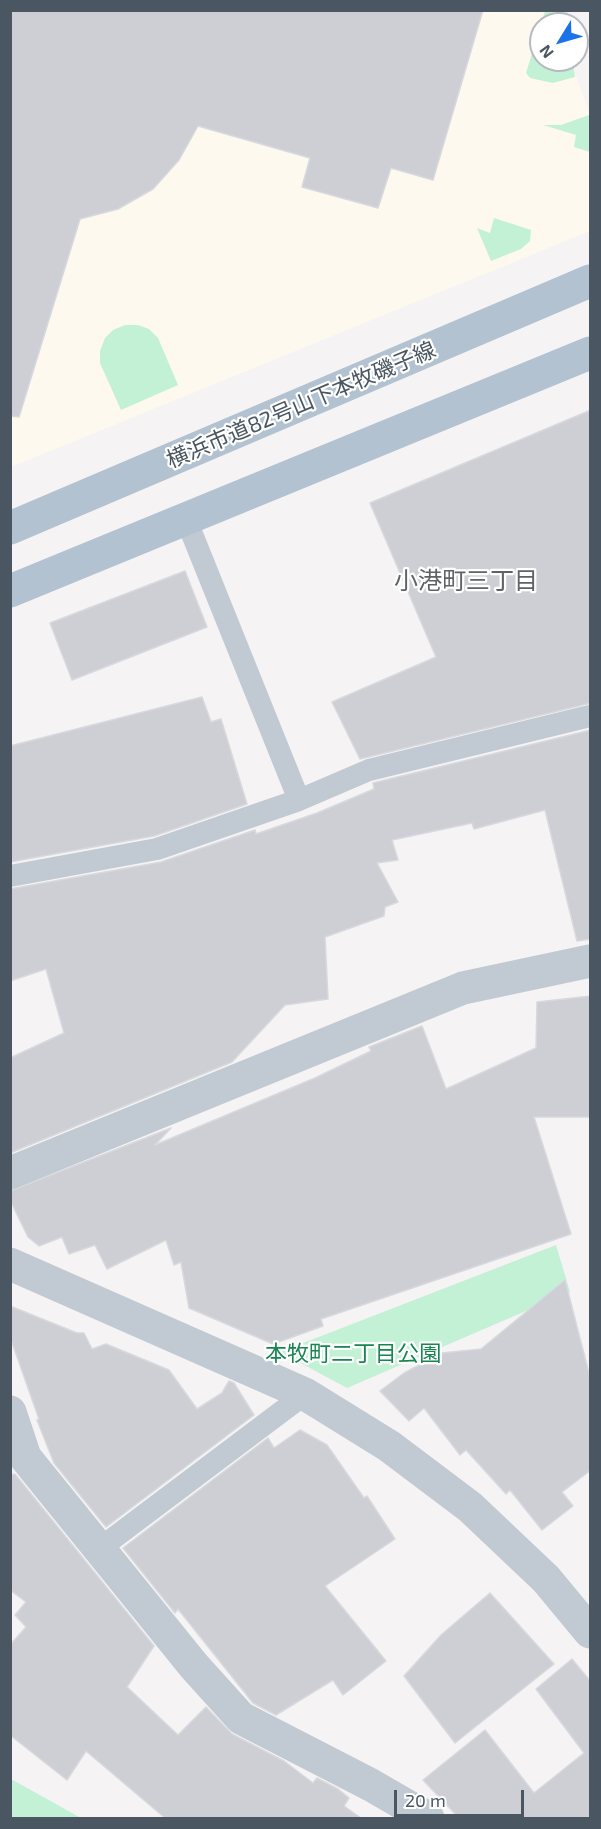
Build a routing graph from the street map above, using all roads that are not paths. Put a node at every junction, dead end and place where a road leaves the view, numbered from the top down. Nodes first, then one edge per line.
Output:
1 (591, 281) edge
2 (591, 353) edge
3 (186, 519) junction
4 (10, 528) edge
5 (10, 591) edge
6 (591, 716) edge
7 (299, 800) junction
8 (10, 876) edge
9 (591, 961) edge
10 (10, 1173) edge
11 (10, 1264) edge
12 (305, 1394) junction
13 (10, 1412) edge
14 (18, 1459) edge
15 (99, 1549) junction
16 (591, 1632) edge
17 (428, 1818) edge

1 - 4 main road, 横浜市道82号山下本牧磯子線
2 - 3 main road
3 - 5 main road
3 - 7 lane
6 - 7 lane
7 - 8 lane
9 - 10 street
11 - 12 street
12 - 15 lane
12 - 16 street
13 - 14 street
14 - 15 street
15 - 17 street

